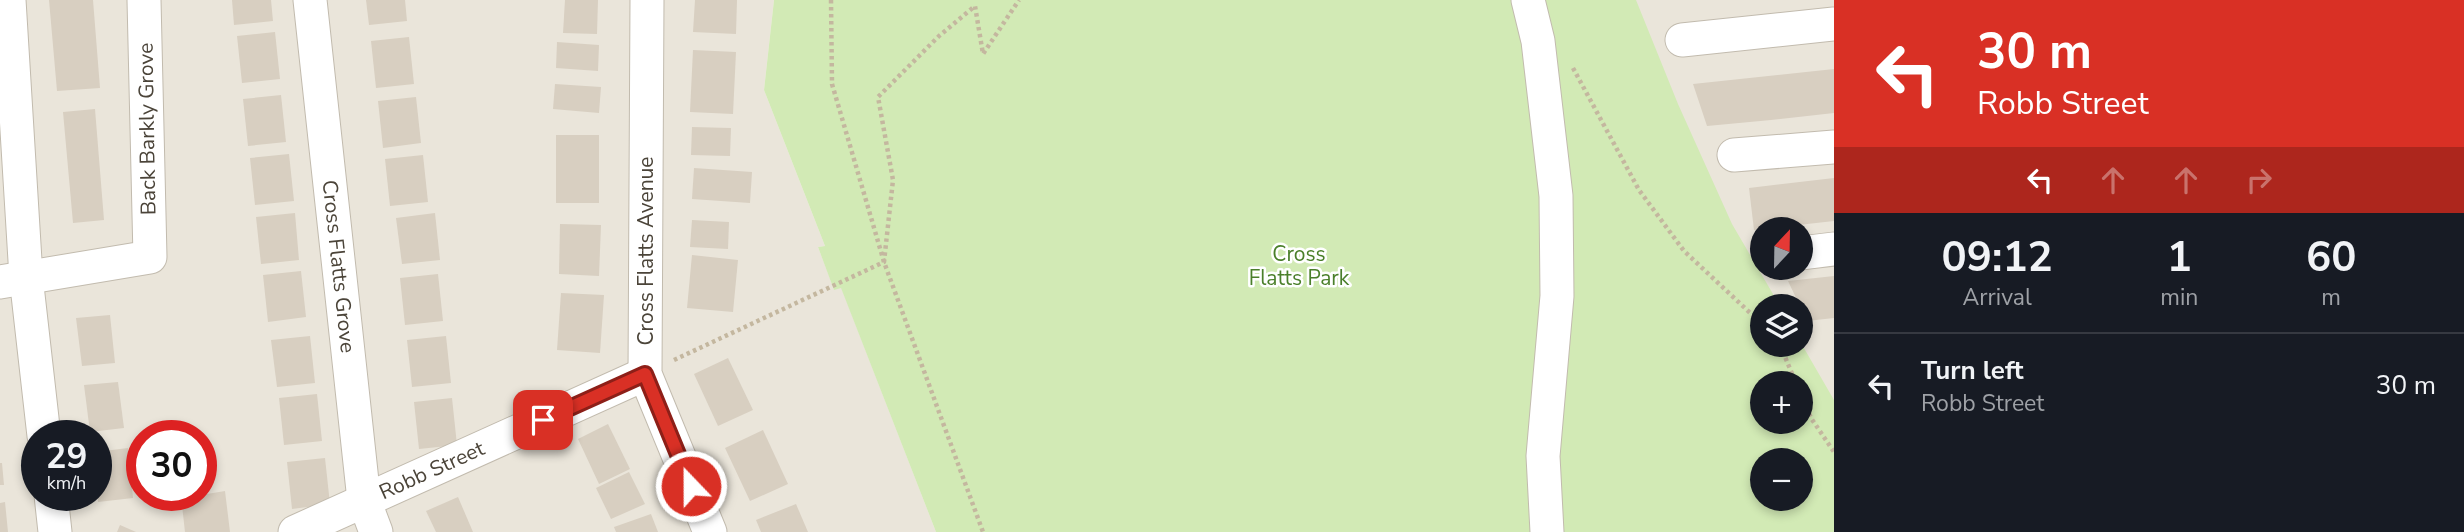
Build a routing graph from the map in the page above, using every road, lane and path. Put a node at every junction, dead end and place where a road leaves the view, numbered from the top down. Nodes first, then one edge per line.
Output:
1 (9, 0) edge
2 (144, 0) edge
3 (310, 0) edge
4 (647, 0) edge
5 (831, 0) edge
6 (1019, 0) edge
7 (1528, 0) edge
8 (1834, 24) edge
9 (1682, 40) dead end
10 (1568, 58) dead end
11 (1834, 147) edge
12 (1734, 155) dead end
13 (1834, 249) edge
14 (1813, 252) edge
15 (884, 262) junction
16 (13, 279) edge
17 (1750, 313) edge
18 (645, 374) junction
19 (41, 420) edge
20 (1813, 421) edge
21 (1834, 452) edge
22 (364, 500) junction
23 (53, 511) edge
24 (55, 532) edge
25 (295, 532) edge
26 (376, 532) edge
27 (710, 532) edge
28 (983, 532) edge
29 (1547, 532) edge

1 - 16 street
2 - 16 street, Back Barkly Grove
3 - 22 street, Cross Flatts Grove
4 - 18 street, Cross Flatts Avenue
5 - 15 path
6 - 15 path
7 - 29 street
8 - 9 street
10 - 17 path
11 - 12 street
13 - 14 street
15 - 18 path
15 - 28 path
16 - 19 street
18 - 22 street, Robb Street
18 - 27 street, Cross Flatts Avenue
20 - 21 path
22 - 25 street, Robb Street
22 - 26 street, Cross Flatts Grove
23 - 24 street

